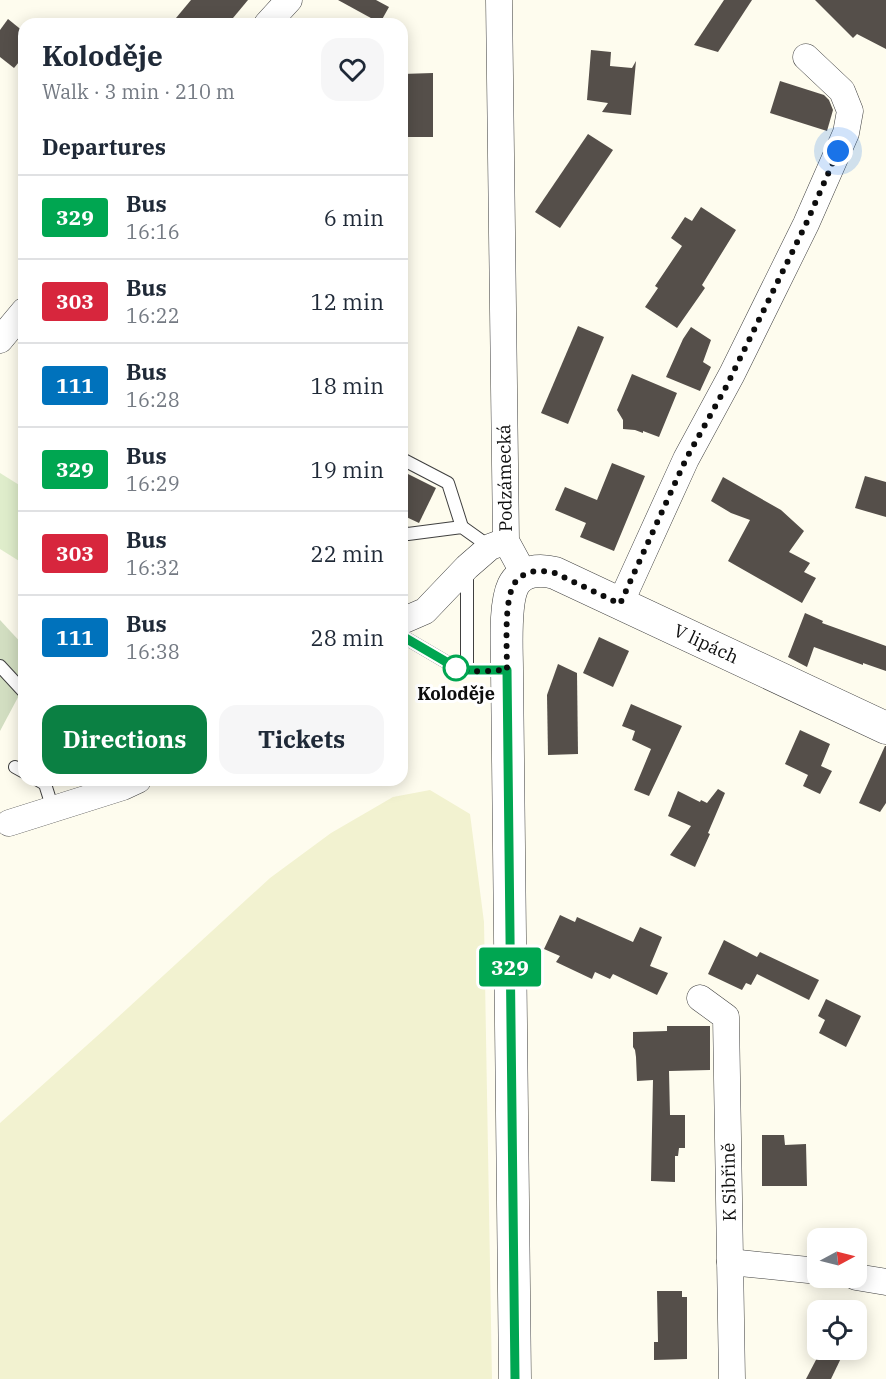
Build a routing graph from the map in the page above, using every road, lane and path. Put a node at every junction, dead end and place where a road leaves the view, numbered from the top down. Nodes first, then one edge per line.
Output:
1 (289, 0) edge
2 (499, 0) edge
3 (272, 18) edge
4 (806, 57) dead end
5 (18, 318) edge
6 (0, 340) edge
7 (408, 462) edge
8 (462, 526) junction
9 (408, 534) edge
10 (498, 544) junction
11 (467, 567) junction
12 (524, 574) junction
13 (620, 604) junction
14 (408, 618) edge
15 (408, 640) edge
16 (0, 666) edge
17 (467, 670) junction
18 (507, 670) junction
19 (18, 686) edge
20 (886, 728) edge
21 (46, 786) edge
22 (125, 786) edge
23 (56, 808) junction
24 (9, 824) dead end
25 (700, 998) dead end
26 (730, 1262) junction
27 (807, 1270) edge
28 (867, 1279) edge
29 (886, 1282) edge
30 (515, 1379) edge
31 (732, 1379) edge

1 - 3 street
2 - 10 street, Podzámecká
4 - 13 street
5 - 6 street
7 - 8 lane
8 - 9 lane
8 - 10 lane
10 - 11 street
10 - 12 street, Podzámecká
11 - 14 street
11 - 17 lane
12 - 13 street, V lipách
12 - 18 street
13 - 20 street, V lipách
15 - 17 lane
16 - 19 lane
17 - 18 lane
18 - 30 street
21 - 23 lane
22 - 23 street
23 - 24 street
25 - 26 street, K Sibřině
26 - 27 street
26 - 31 street, K Sibřině
28 - 29 street

